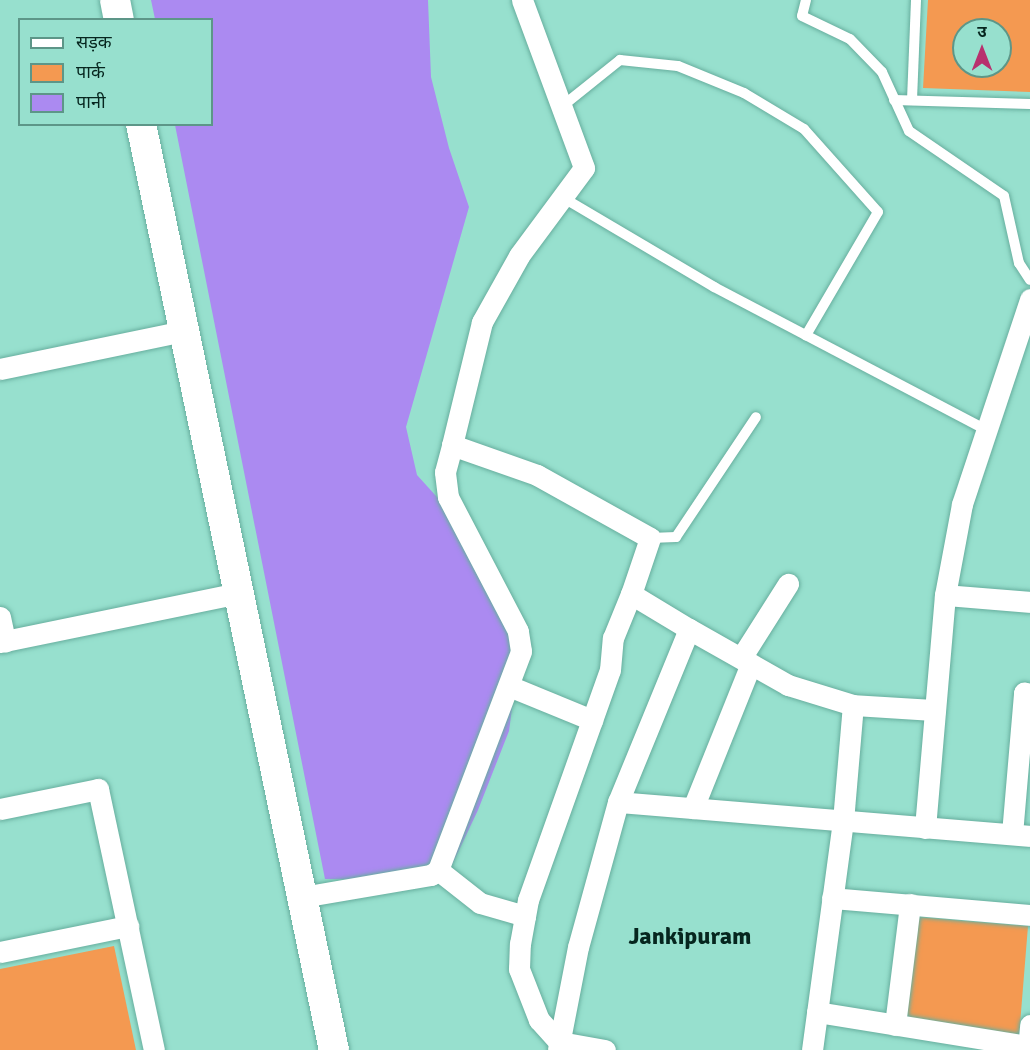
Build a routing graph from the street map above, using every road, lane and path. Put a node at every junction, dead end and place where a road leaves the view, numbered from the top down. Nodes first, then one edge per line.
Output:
1 (115, 0) edge
2 (522, 0) edge
3 (806, 0) edge
4 (916, 0) edge
5 (119, 18) edge
6 (894, 100) junction
7 (912, 100) junction
8 (1030, 104) edge
9 (560, 108) junction
10 (141, 126) edge
11 (562, 197) junction
12 (1030, 280) edge
13 (1030, 299) edge
14 (184, 331) junction
15 (806, 335) junction
16 (0, 369) edge
17 (756, 417) dead end
18 (986, 430) junction
19 (452, 445) junction
20 (650, 538) junction
21 (788, 584) dead end
22 (238, 593) junction
23 (631, 594) junction
24 (945, 595) junction
25 (1030, 602) edge
26 (0, 617) edge
27 (689, 628) junction
28 (3, 642) edge
29 (746, 661) junction
30 (509, 686) junction
31 (1030, 694) edge
32 (853, 705) junction
33 (935, 710) junction
34 (592, 720) junction
35 (618, 802) junction
36 (693, 808) junction
37 (0, 809) edge
38 (843, 821) junction
39 (925, 828) junction
40 (1021, 835) edge
41 (438, 870) junction
42 (302, 897) junction
43 (832, 898) junction
44 (910, 904) junction
45 (1030, 915) edge
46 (525, 916) junction
47 (128, 926) junction
48 (0, 952) edge
49 (817, 1012) junction
50 (895, 1025) junction
51 (1030, 1025) edge
52 (559, 1046) edge
53 (1028, 1048) edge
54 (154, 1050) edge
55 (334, 1050) edge
56 (605, 1050) edge
57 (812, 1050) edge

1 - 5 street
2 - 9 street
3 - 6 lane
4 - 7 lane
6 - 7 lane
6 - 12 lane
7 - 8 lane
9 - 11 street
9 - 15 lane
10 - 14 street
11 - 15 lane
11 - 19 street
13 - 18 street
14 - 16 street
14 - 22 street
15 - 18 lane
17 - 20 lane
18 - 24 street
19 - 20 street
19 - 30 street
20 - 23 street
21 - 29 street
22 - 28 street
22 - 42 street
23 - 27 street
23 - 34 street
24 - 25 street
24 - 33 street
26 - 28 street
27 - 29 street
27 - 35 street
29 - 32 street
29 - 36 street
30 - 34 street
30 - 41 street
31 - 40 street
32 - 33 street
32 - 38 street
33 - 39 street
34 - 46 street
35 - 36 street
35 - 52 street
36 - 38 street
37 - 47 street
38 - 39 street
38 - 43 street
39 - 40 street
41 - 42 street
41 - 46 street
42 - 55 street
43 - 44 street
43 - 49 street
44 - 45 street
44 - 50 street
46 - 52 street
47 - 48 street
47 - 54 street
49 - 50 street
49 - 57 street
50 - 53 street
51 - 53 street
52 - 56 street

